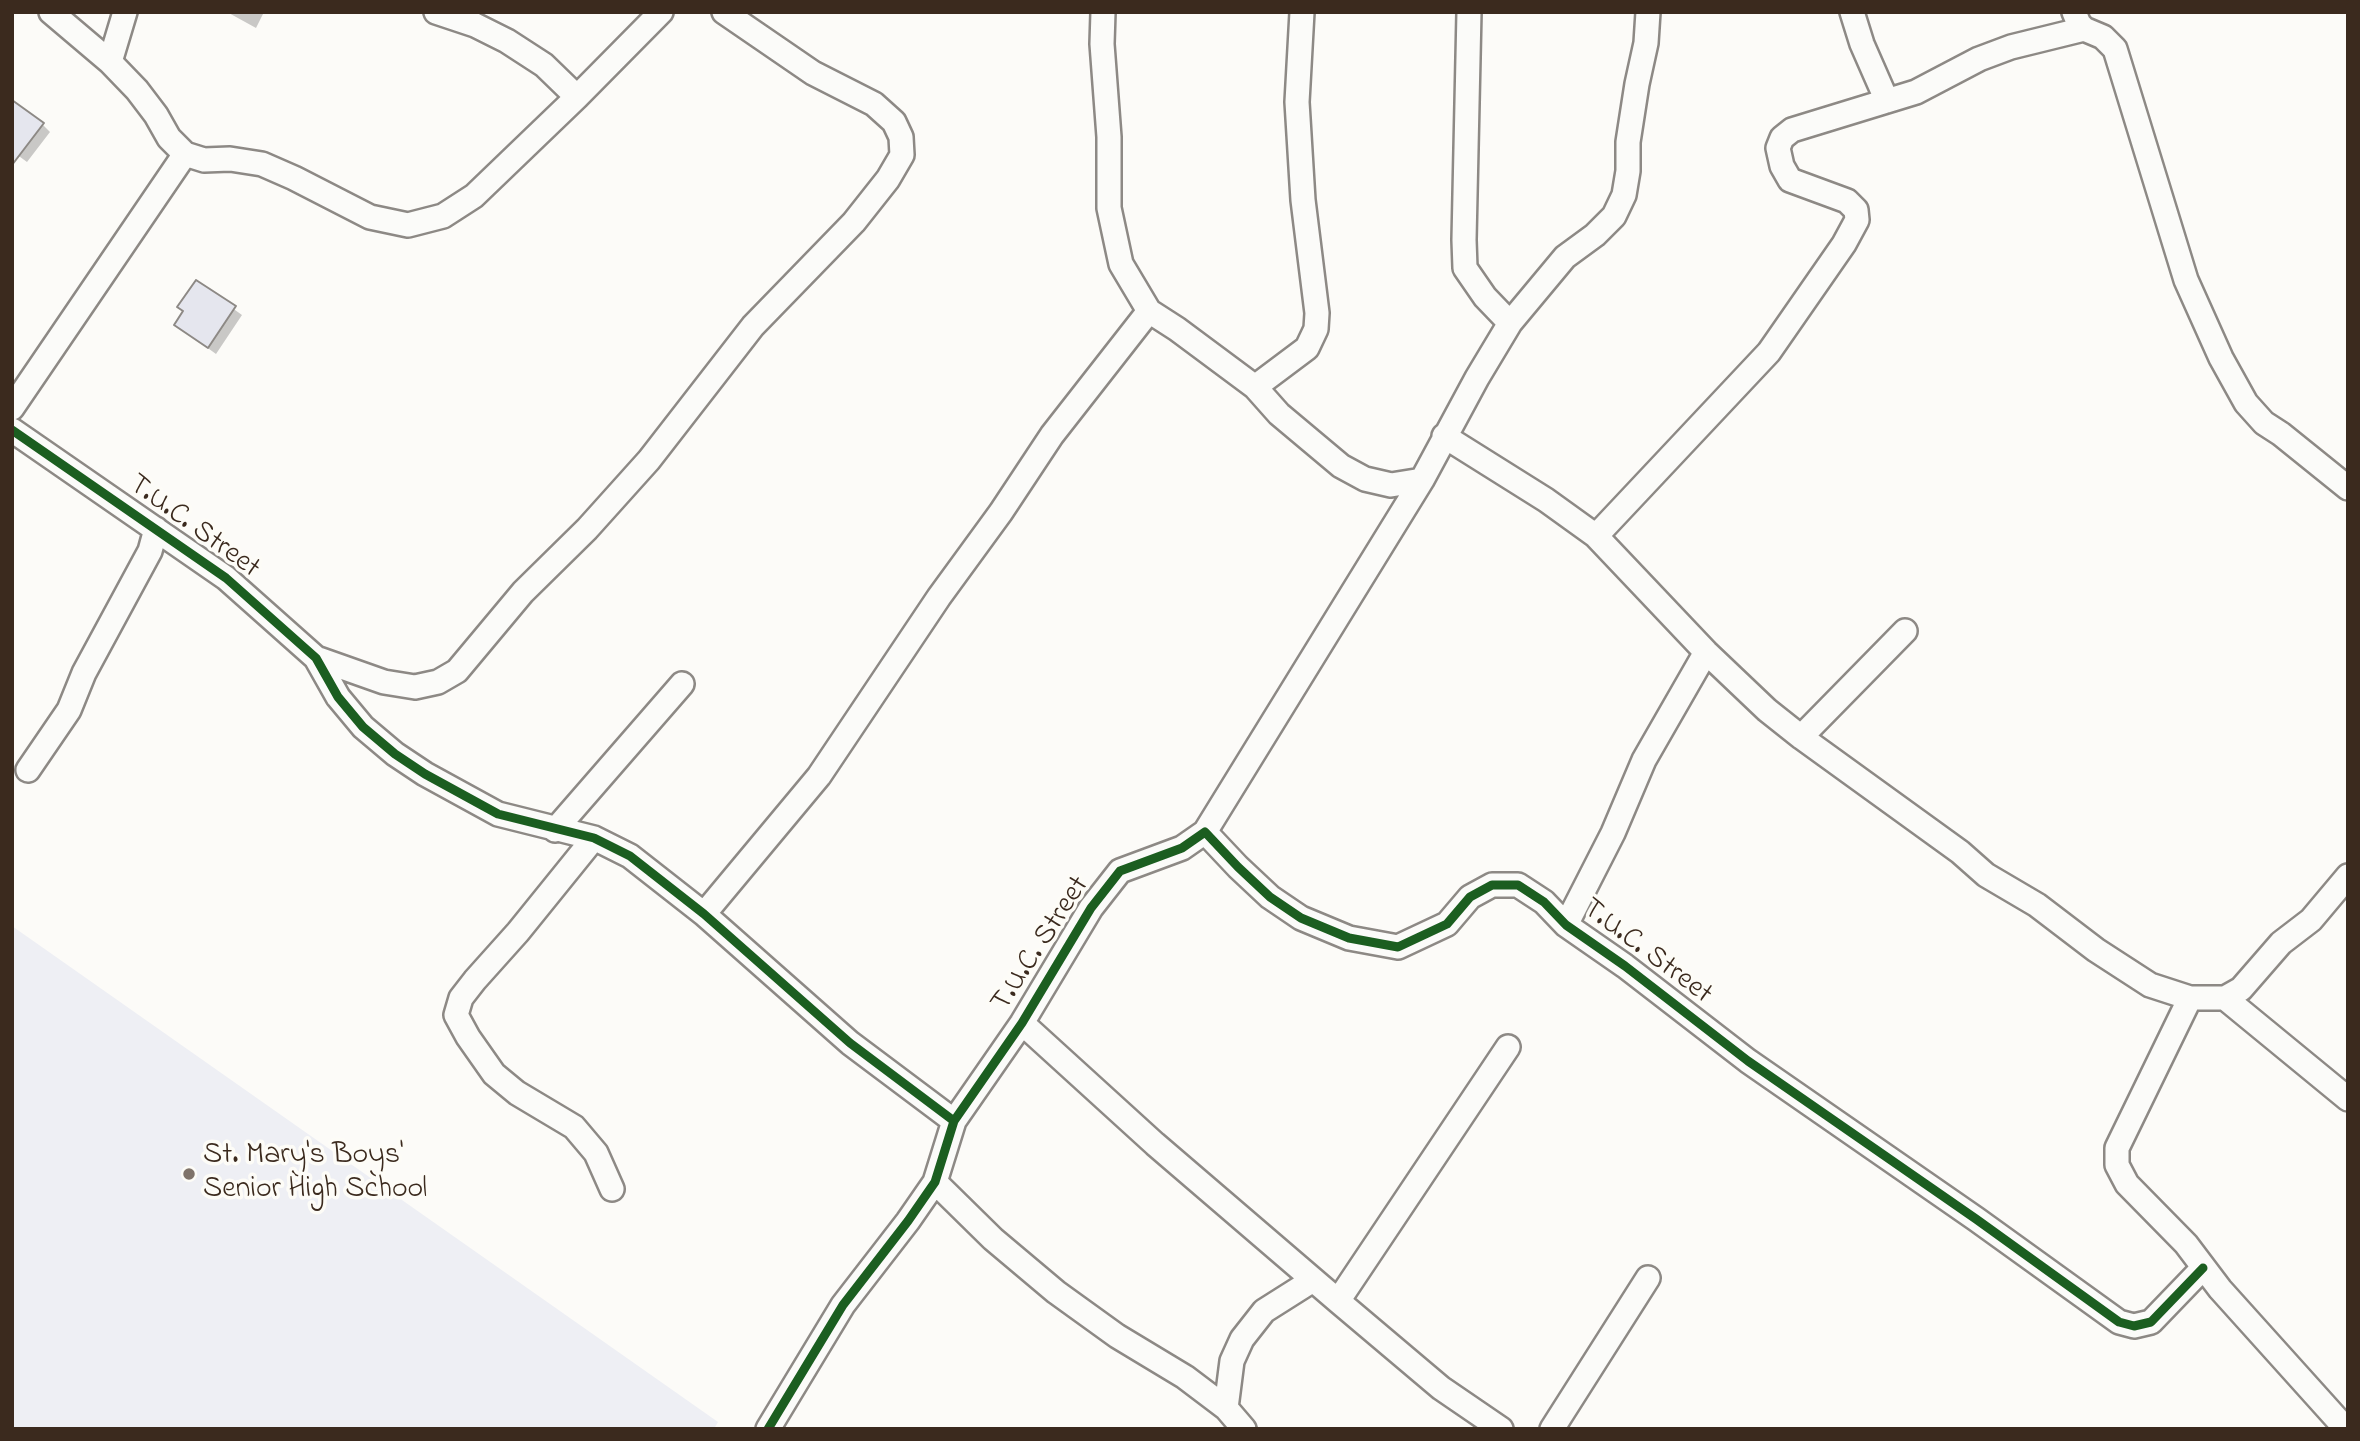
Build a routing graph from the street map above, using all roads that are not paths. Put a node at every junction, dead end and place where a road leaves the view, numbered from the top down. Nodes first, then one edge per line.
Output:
1 (51, 12) edge
2 (125, 12) edge
3 (436, 12) edge
4 (661, 12) edge
5 (724, 12) edge
6 (1103, 12) edge
7 (1302, 12) edge
8 (1469, 12) edge
9 (1648, 12) edge
10 (1852, 12) edge
11 (2079, 21) edge
12 (110, 62) junction
13 (577, 97) junction
14 (1887, 101) junction
15 (186, 154) junction
16 (1149, 312) junction
17 (1510, 323) junction
18 (1255, 387) junction
19 (12, 408) edge
20 (12, 430) edge
21 (1444, 436) junction
22 (1422, 480) junction
23 (2348, 488) edge
24 (156, 529) junction
25 (1596, 536) junction
26 (1905, 631) dead end
27 (1706, 652) junction
28 (316, 658) junction
29 (682, 684) dead end
30 (1801, 737) junction
31 (28, 770) dead end
32 (555, 830) junction
33 (1205, 832) junction
34 (594, 838) junction
35 (2348, 876) edge
36 (704, 914) junction
37 (1566, 925) junction
38 (2190, 998) junction
39 (2225, 998) junction
40 (1022, 1023) junction
41 (1508, 1047) dead end
42 (2348, 1099) edge
43 (954, 1121) junction
44 (935, 1182) junction
45 (612, 1189) dead end
46 (2203, 1268) junction
47 (1648, 1278) dead end
48 (1313, 1280) junction
49 (1338, 1301) junction
50 (1226, 1408) junction
51 (779, 1423) edge
52 (1244, 1429) edge
53 (1501, 1429) edge
54 (1552, 1429) edge
55 (2346, 1429) edge

1 - 12 street
2 - 12 street
3 - 13 street
4 - 13 street
5 - 28 street
6 - 16 street
7 - 18 street
8 - 17 street
9 - 17 street
10 - 14 street
11 - 14 street
11 - 23 street
12 - 15 street
13 - 15 street
14 - 25 street
15 - 19 street
16 - 18 street
16 - 36 street
17 - 21 street
18 - 22 street
20 - 24 street, T.U.C. Street
21 - 22 street
21 - 25 street
22 - 33 street
24 - 28 street, T.U.C. Street
24 - 31 street
25 - 27 street
26 - 30 street
27 - 30 street
27 - 37 street
28 - 32 street, T.U.C. Street
29 - 32 street
30 - 38 street
32 - 34 street, T.U.C. Street
33 - 37 street, T.U.C. Street
33 - 40 street, T.U.C. Street
34 - 36 street, T.U.C. Street
34 - 45 street
35 - 39 street
36 - 43 street, T.U.C. Street
37 - 46 street, T.U.C. Street
38 - 39 street
38 - 46 street
39 - 42 street
40 - 43 street, T.U.C. Street
40 - 48 street
41 - 49 street
43 - 44 street
44 - 50 street
44 - 51 street
46 - 55 street
47 - 54 street
48 - 49 street
48 - 50 street
49 - 53 street
50 - 52 street

